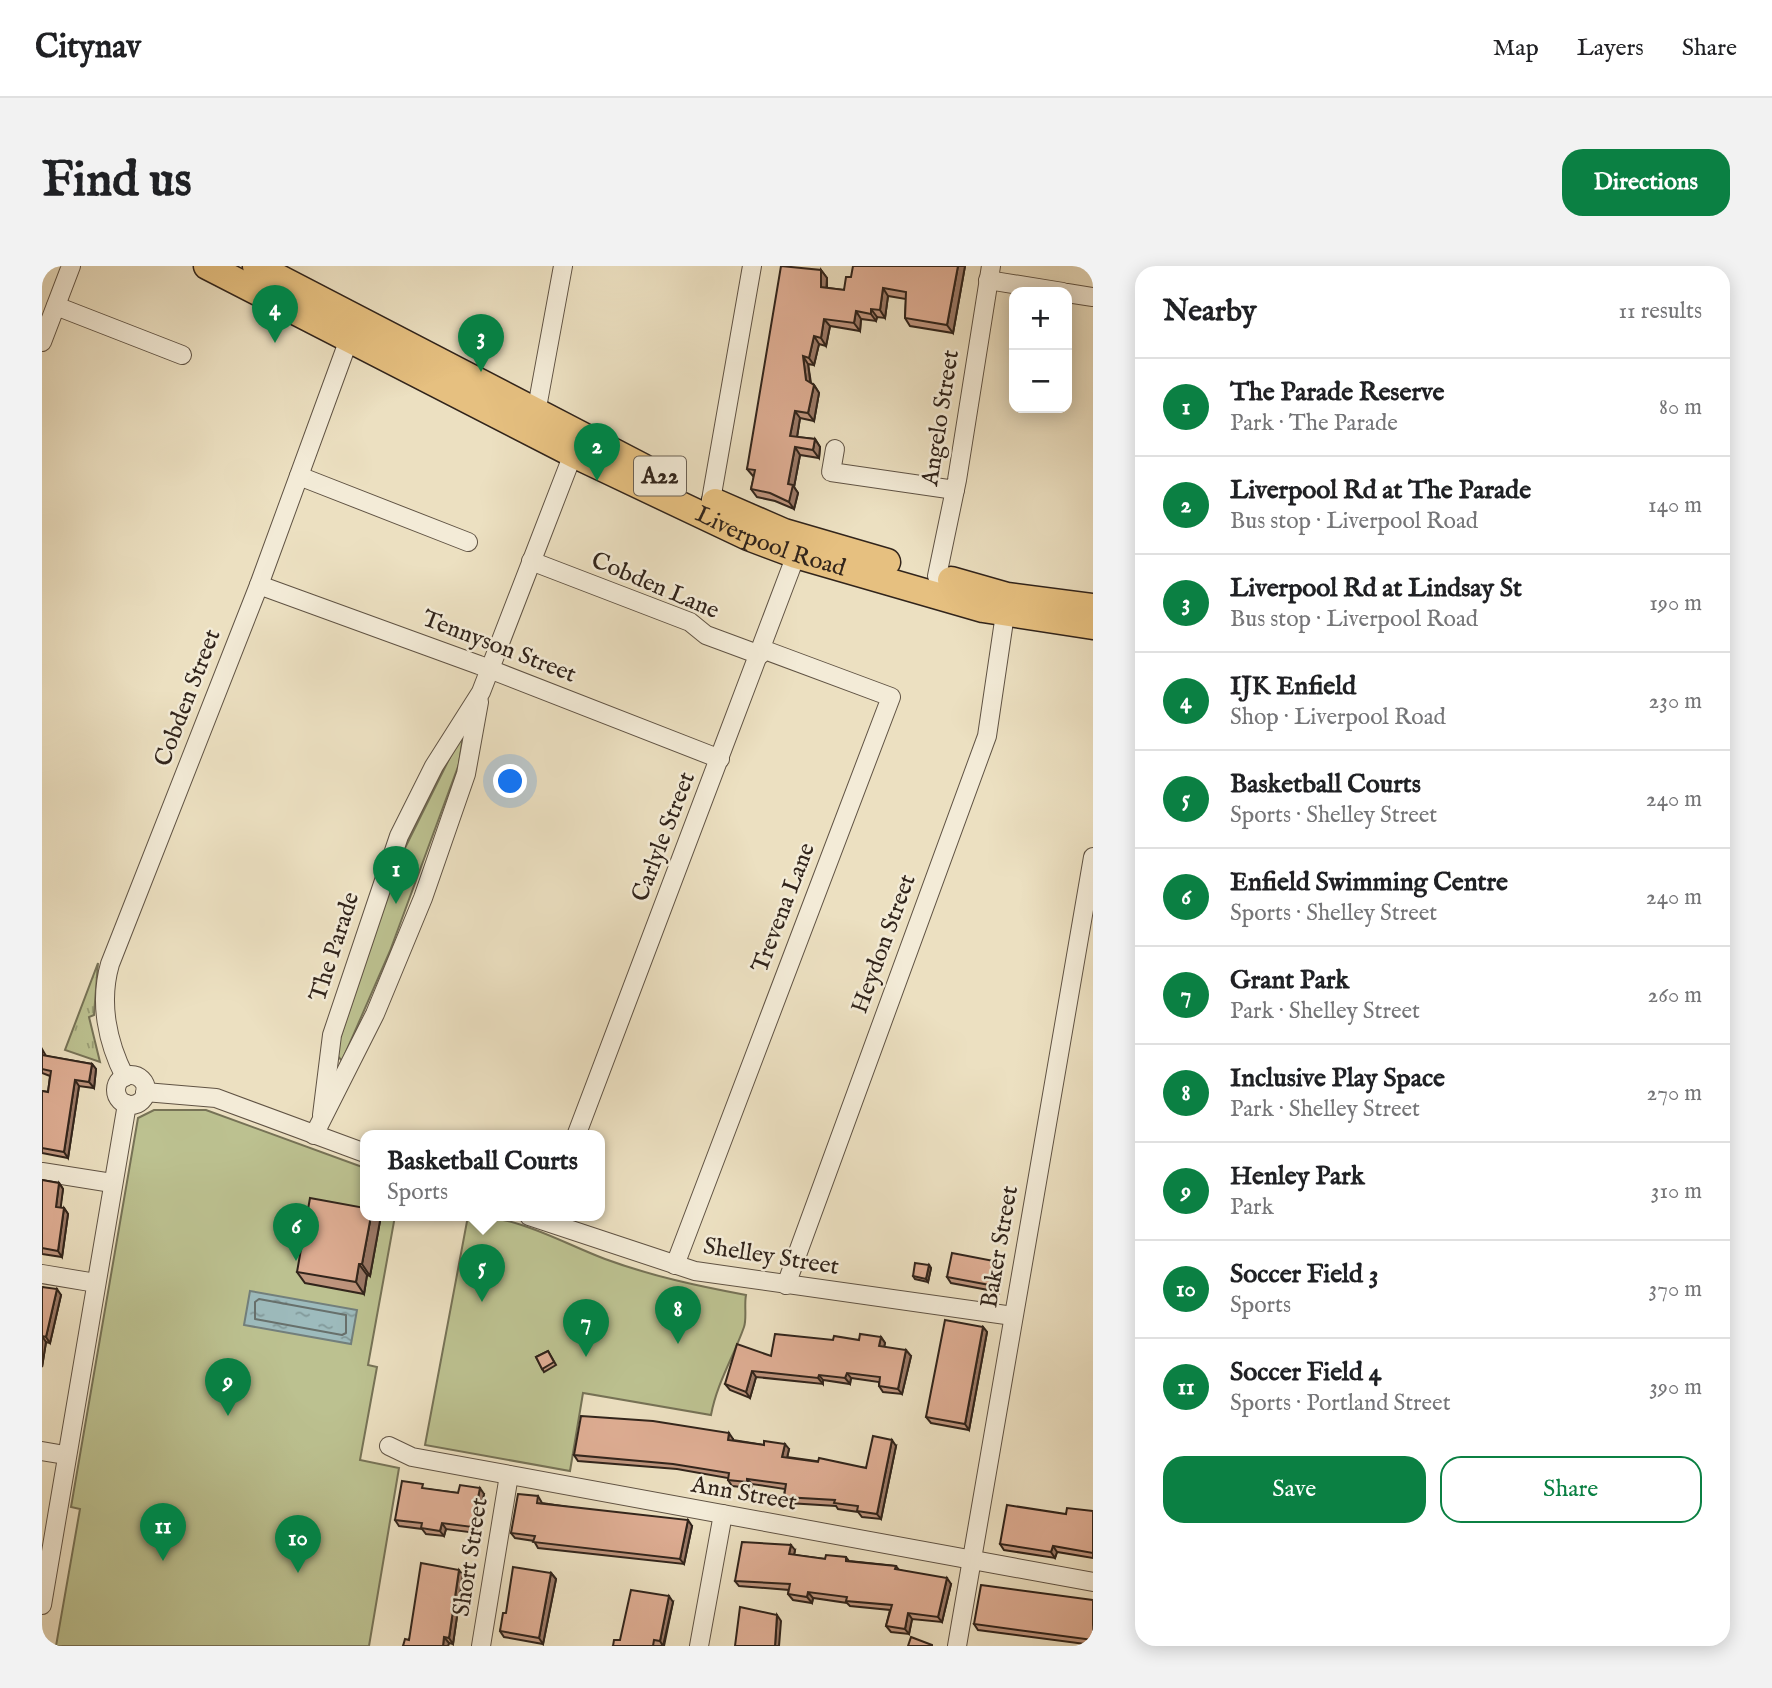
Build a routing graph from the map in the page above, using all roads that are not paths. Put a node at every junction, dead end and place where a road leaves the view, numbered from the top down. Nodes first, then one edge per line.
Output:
1 (71, 266) edge
2 (207, 266) edge
3 (256, 266) edge
4 (563, 266) edge
5 (752, 266) edge
6 (990, 273) edge
7 (1042, 287) edge
8 (1072, 294) edge
9 (1093, 297) edge
10 (56, 306) junction
11 (349, 339) junction
12 (42, 342) edge
13 (181, 355) dead end
14 (536, 413) junction
15 (835, 449) dead end
16 (573, 454) junction
17 (299, 476) junction
18 (955, 490) junction
19 (711, 500) junction
20 (468, 542) dead end
21 (796, 555) junction
22 (531, 561) junction
23 (937, 576) junction
24 (259, 585) junction
25 (1093, 607) edge
26 (1004, 614) junction
27 (1093, 626) edge
28 (761, 652) junction
29 (490, 669) junction
30 (481, 692) junction
31 (720, 759) junction
32 (1093, 857) edge
33 (125, 1077) junction
34 (145, 1092) junction
35 (127, 1104) junction
36 (322, 1115) junction
37 (578, 1130) edge
38 (314, 1135) junction
39 (360, 1151) edge
40 (42, 1172) edge
41 (112, 1184) junction
42 (548, 1221) edge
43 (675, 1265) junction
44 (42, 1274) edge
45 (96, 1283) junction
46 (786, 1285) junction
47 (1013, 1316) junction
48 (389, 1447) dead end
49 (42, 1451) edge
50 (65, 1455) junction
51 (509, 1475) junction
52 (723, 1514) junction
53 (971, 1560) junction
54 (1093, 1582) edge
55 (42, 1605) edge
56 (481, 1646) edge
57 (699, 1646) edge
58 (957, 1646) edge

1 - 10 street
2 - 11 highway, Liverpool Road / A22
3 - 14 highway, Liverpool Road / A22
4 - 14 street
5 - 19 street
6 - 7 street
6 - 18 street, Angelo Street
8 - 9 street
10 - 12 street
10 - 13 street
11 - 16 highway, Liverpool Road / A22
11 - 17 street, Cobden Street
14 - 19 highway, Liverpool Road / A22
15 - 18 street
16 - 21 highway, Liverpool Road / A22
16 - 22 street, The Parade
17 - 20 street
17 - 24 street, Cobden Street
18 - 23 street, Angelo Street
19 - 23 highway, Liverpool Road / A22
21 - 26 highway, Liverpool Road / A22
21 - 28 street, Carlyle Street
22 - 28 street, Cobden Lane
22 - 29 street, The Parade
23 - 25 highway, Liverpool Road / A22
24 - 29 street, Tennyson Street
24 - 33 street, Cobden Street
26 - 27 highway, Liverpool Road / A22
26 - 46 street, Heydon Street
28 - 31 street, Carlyle Street
28 - 43 street, Trevena Lane
29 - 30 street, The Parade
29 - 31 street, Tennyson Street
30 - 36 street, The Parade
30 - 36 street, The Parade
31 - 37 street, Carlyle Street
32 - 47 street, Baker Street
33 - 34 street
33 - 35 street
34 - 35 street
34 - 38 street
35 - 41 street
36 - 38 street, The Parade
38 - 39 street
40 - 41 street
41 - 45 street
42 - 43 street, Shelley Street
43 - 46 street, Shelley Street
44 - 45 street
45 - 50 street
46 - 47 street, Shelley Street
47 - 53 street, Baker Street
48 - 51 street, Ann Street
49 - 50 street
50 - 55 street
51 - 52 street, Ann Street
51 - 56 street, Short Street
52 - 53 street, Ann Street
52 - 57 street
53 - 54 street, Ann Street
53 - 58 street, Baker Street

